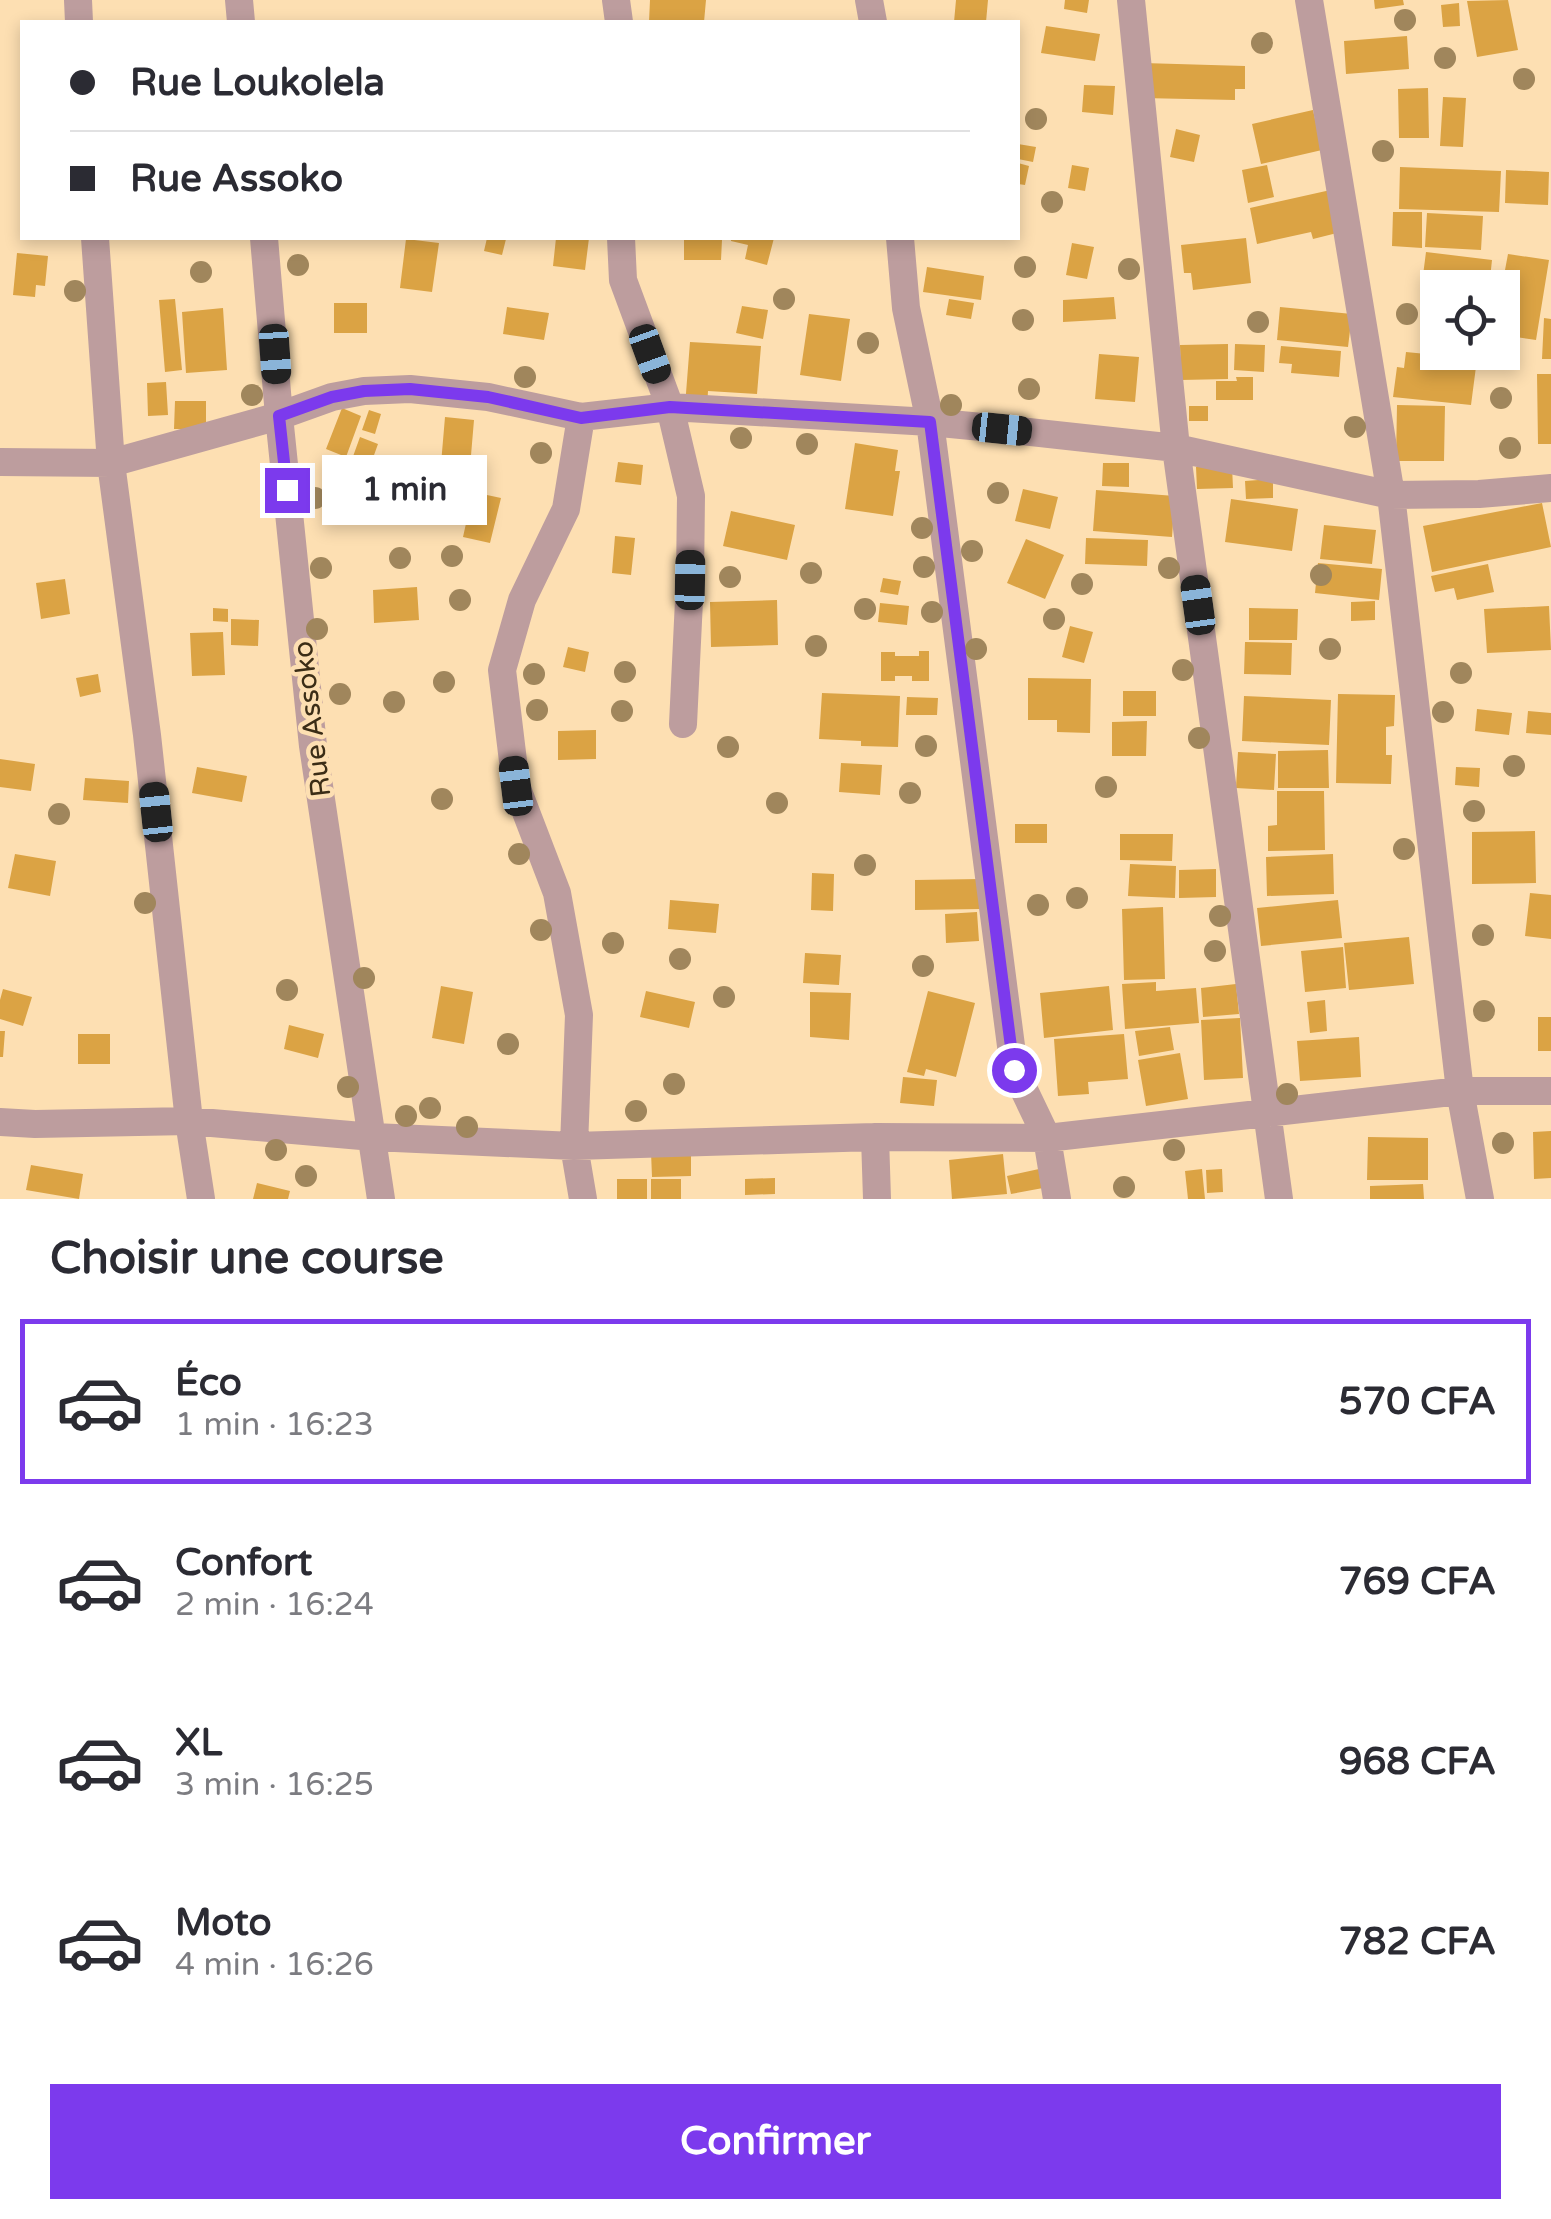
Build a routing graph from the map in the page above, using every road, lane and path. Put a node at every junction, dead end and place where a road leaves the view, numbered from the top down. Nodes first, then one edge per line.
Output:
1 (1131, 0) edge
2 (1308, 0) edge
3 (95, 240) edge
4 (264, 240) edge
5 (621, 240) edge
6 (900, 240) edge
7 (670, 407) junction
8 (279, 416) junction
9 (581, 418) junction
10 (930, 422) junction
11 (1176, 448) junction
12 (0, 462) edge
13 (111, 463) junction
14 (1551, 488) edge
15 (1391, 495) junction
16 (682, 724) dead end
17 (1460, 1090) junction
18 (1551, 1090) edge
19 (1268, 1114) junction
20 (189, 1121) junction
21 (0, 1122) edge
22 (874, 1136) junction
23 (372, 1137) junction
24 (1048, 1138) junction
25 (574, 1146) junction
26 (201, 1199) edge
27 (380, 1199) edge
28 (583, 1199) edge
29 (877, 1199) edge
30 (1057, 1199) edge
31 (1279, 1199) edge
32 (1480, 1199) edge

1 - 11 street
2 - 15 street
3 - 13 street
4 - 8 street, Rue Assoko
5 - 7 street
6 - 10 street
7 - 9 street
7 - 10 street
7 - 16 street
8 - 9 street
8 - 13 street
8 - 23 street, Rue Assoko
9 - 25 street
10 - 11 street
10 - 24 street
11 - 15 street
11 - 19 street
12 - 13 street
13 - 20 street
14 - 15 street
15 - 17 street
17 - 18 street
17 - 19 street
17 - 32 street
19 - 24 street
19 - 31 street
20 - 21 street
20 - 23 street
20 - 26 street
22 - 24 street
22 - 25 street
22 - 29 street
23 - 25 street
23 - 27 street, Rue Assoko
24 - 30 street
25 - 28 street

